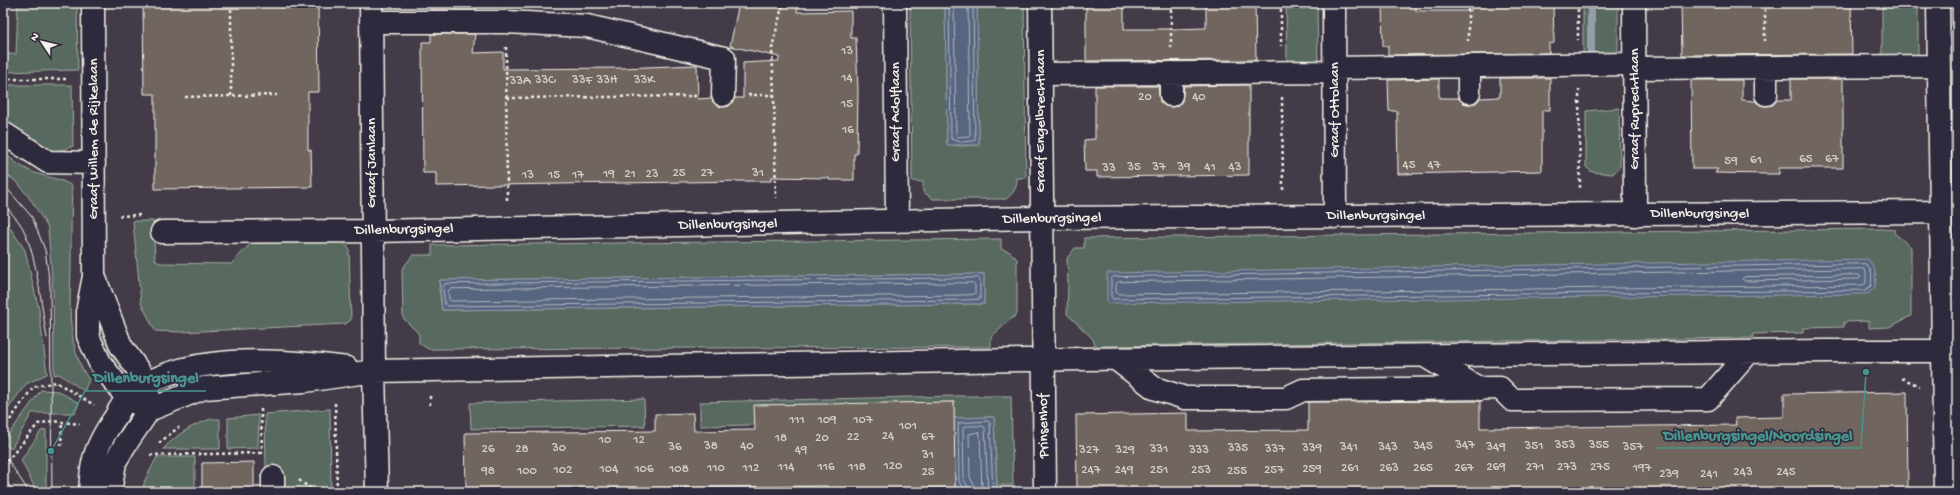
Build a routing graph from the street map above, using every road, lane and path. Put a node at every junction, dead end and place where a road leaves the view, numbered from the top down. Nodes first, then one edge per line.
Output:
1 (93, 3) edge
2 (230, 3) edge
3 (783, 3) edge
4 (895, 3) edge
5 (1040, 3) edge
6 (1171, 3) edge
7 (1281, 3) edge
8 (1334, 3) edge
9 (1468, 3) edge
10 (1578, 3) edge
11 (1634, 3) edge
12 (1765, 3) edge
13 (1938, 3) edge
14 (371, 12) edge
15 (506, 22) junction
16 (1578, 64) junction
17 (1469, 66) junction
18 (1634, 66) junction
19 (1939, 66) junction
20 (1766, 68) junction
21 (1334, 70) junction
22 (1171, 73) junction
23 (1281, 73) junction
24 (1041, 74) junction
25 (3, 79) edge
26 (69, 79) dead end
27 (1469, 92) dead end
28 (1766, 94) dead end
29 (277, 95) dead end
30 (723, 95) junction
31 (774, 95) junction
32 (1171, 95) dead end
33 (231, 96) junction
34 (185, 97) dead end
35 (507, 98) junction
36 (3, 133) edge
37 (94, 163) junction
38 (1941, 212) junction
39 (1580, 215) junction
40 (1636, 215) junction
41 (1335, 216) junction
42 (1283, 217) junction
43 (1041, 218) junction
44 (897, 221) junction
45 (776, 224) junction
46 (507, 229) junction
47 (372, 231) junction
48 (162, 232) dead end
49 (94, 276) junction
50 (1895, 351) junction
51 (1952, 351) edge
52 (1749, 352) junction
53 (1424, 356) junction
54 (1116, 359) junction
55 (1044, 360) junction
56 (374, 371) junction
57 (148, 384) junction
58 (1480, 389) junction
59 (1919, 393) dead end
60 (127, 398) junction
61 (328, 403) dead end
62 (97, 407) dead end
63 (261, 408) junction
64 (269, 408) dead end
65 (254, 409) dead end
66 (149, 410) junction
67 (62, 421) junction
68 (180, 426) dead end
69 (3, 430) edge
70 (104, 434) junction
71 (61, 446) dead end
72 (134, 450) junction
73 (262, 452) junction
74 (262, 458) dead end
75 (3, 466) edge
76 (90, 492) edge
77 (110, 492) edge
78 (336, 492) edge
79 (377, 492) edge
80 (1045, 492) edge
81 (1945, 492) edge

1 - 37 street, Graaf Willem de Rijkelaan
2 - 33 path
3 - 31 path
4 - 44 street, Graaf Adolflaan
5 - 24 street, Graaf Engelbrechtlaan
6 - 22 path
7 - 23 path
8 - 21 street, Graaf Ottolaan
9 - 17 path
10 - 16 path
11 - 18 street, Graaf Ruprechtlaan
12 - 20 path
13 - 19 street
14 - 15 street
14 - 47 street, Graaf Janlaan
15 - 30 street
15 - 35 path
16 - 17 street
16 - 18 street
16 - 39 path
17 - 21 street
17 - 27 street
18 - 20 street
18 - 40 street, Graaf Ruprechtlaan
19 - 20 street
19 - 38 street
20 - 28 street
21 - 23 street
21 - 41 street, Graaf Ottolaan
22 - 23 street
22 - 24 street
22 - 32 street
23 - 42 path
24 - 43 street, Graaf Engelbrechtlaan
25 - 26 path
29 - 33 path
30 - 31 path
30 - 35 path
31 - 45 path
33 - 34 path
35 - 46 path
36 - 37 street
37 - 49 street, Graaf Willem de Rijkelaan
38 - 40 street, Dillenburgsingel
38 - 51 street
39 - 40 street, Dillenburgsingel
39 - 41 street, Dillenburgsingel
41 - 42 street, Dillenburgsingel
42 - 43 street, Dillenburgsingel
43 - 44 street, Dillenburgsingel
43 - 55 street, Graaf Engelbrechtlaan
44 - 45 street, Dillenburgsingel
45 - 46 street, Dillenburgsingel
46 - 47 street, Dillenburgsingel
47 - 48 street, Dillenburgsingel
47 - 56 street, Graaf Janlaan
49 - 57 street, Graaf Willem de Rijkelaan
49 - 60 street, Graaf Willem de Rijkelaan
50 - 51 street
50 - 52 street
50 - 59 path
51 - 81 street
52 - 53 street
52 - 58 street
53 - 54 street
53 - 58 street
54 - 55 street
54 - 58 street
55 - 56 street
55 - 80 street, Prinsenhof
56 - 57 street
56 - 66 street
56 - 79 street, Graaf Janlaan
57 - 60 street
57 - 66 street
60 - 66 street, Graaf Willem de Rijkelaan
60 - 70 street
61 - 78 path
62 - 69 path
63 - 64 path
63 - 65 path
63 - 73 path
66 - 72 street
67 - 70 path
67 - 71 path
67 - 75 path
68 - 72 path
70 - 76 street
72 - 73 path
72 - 77 street
73 - 74 path

